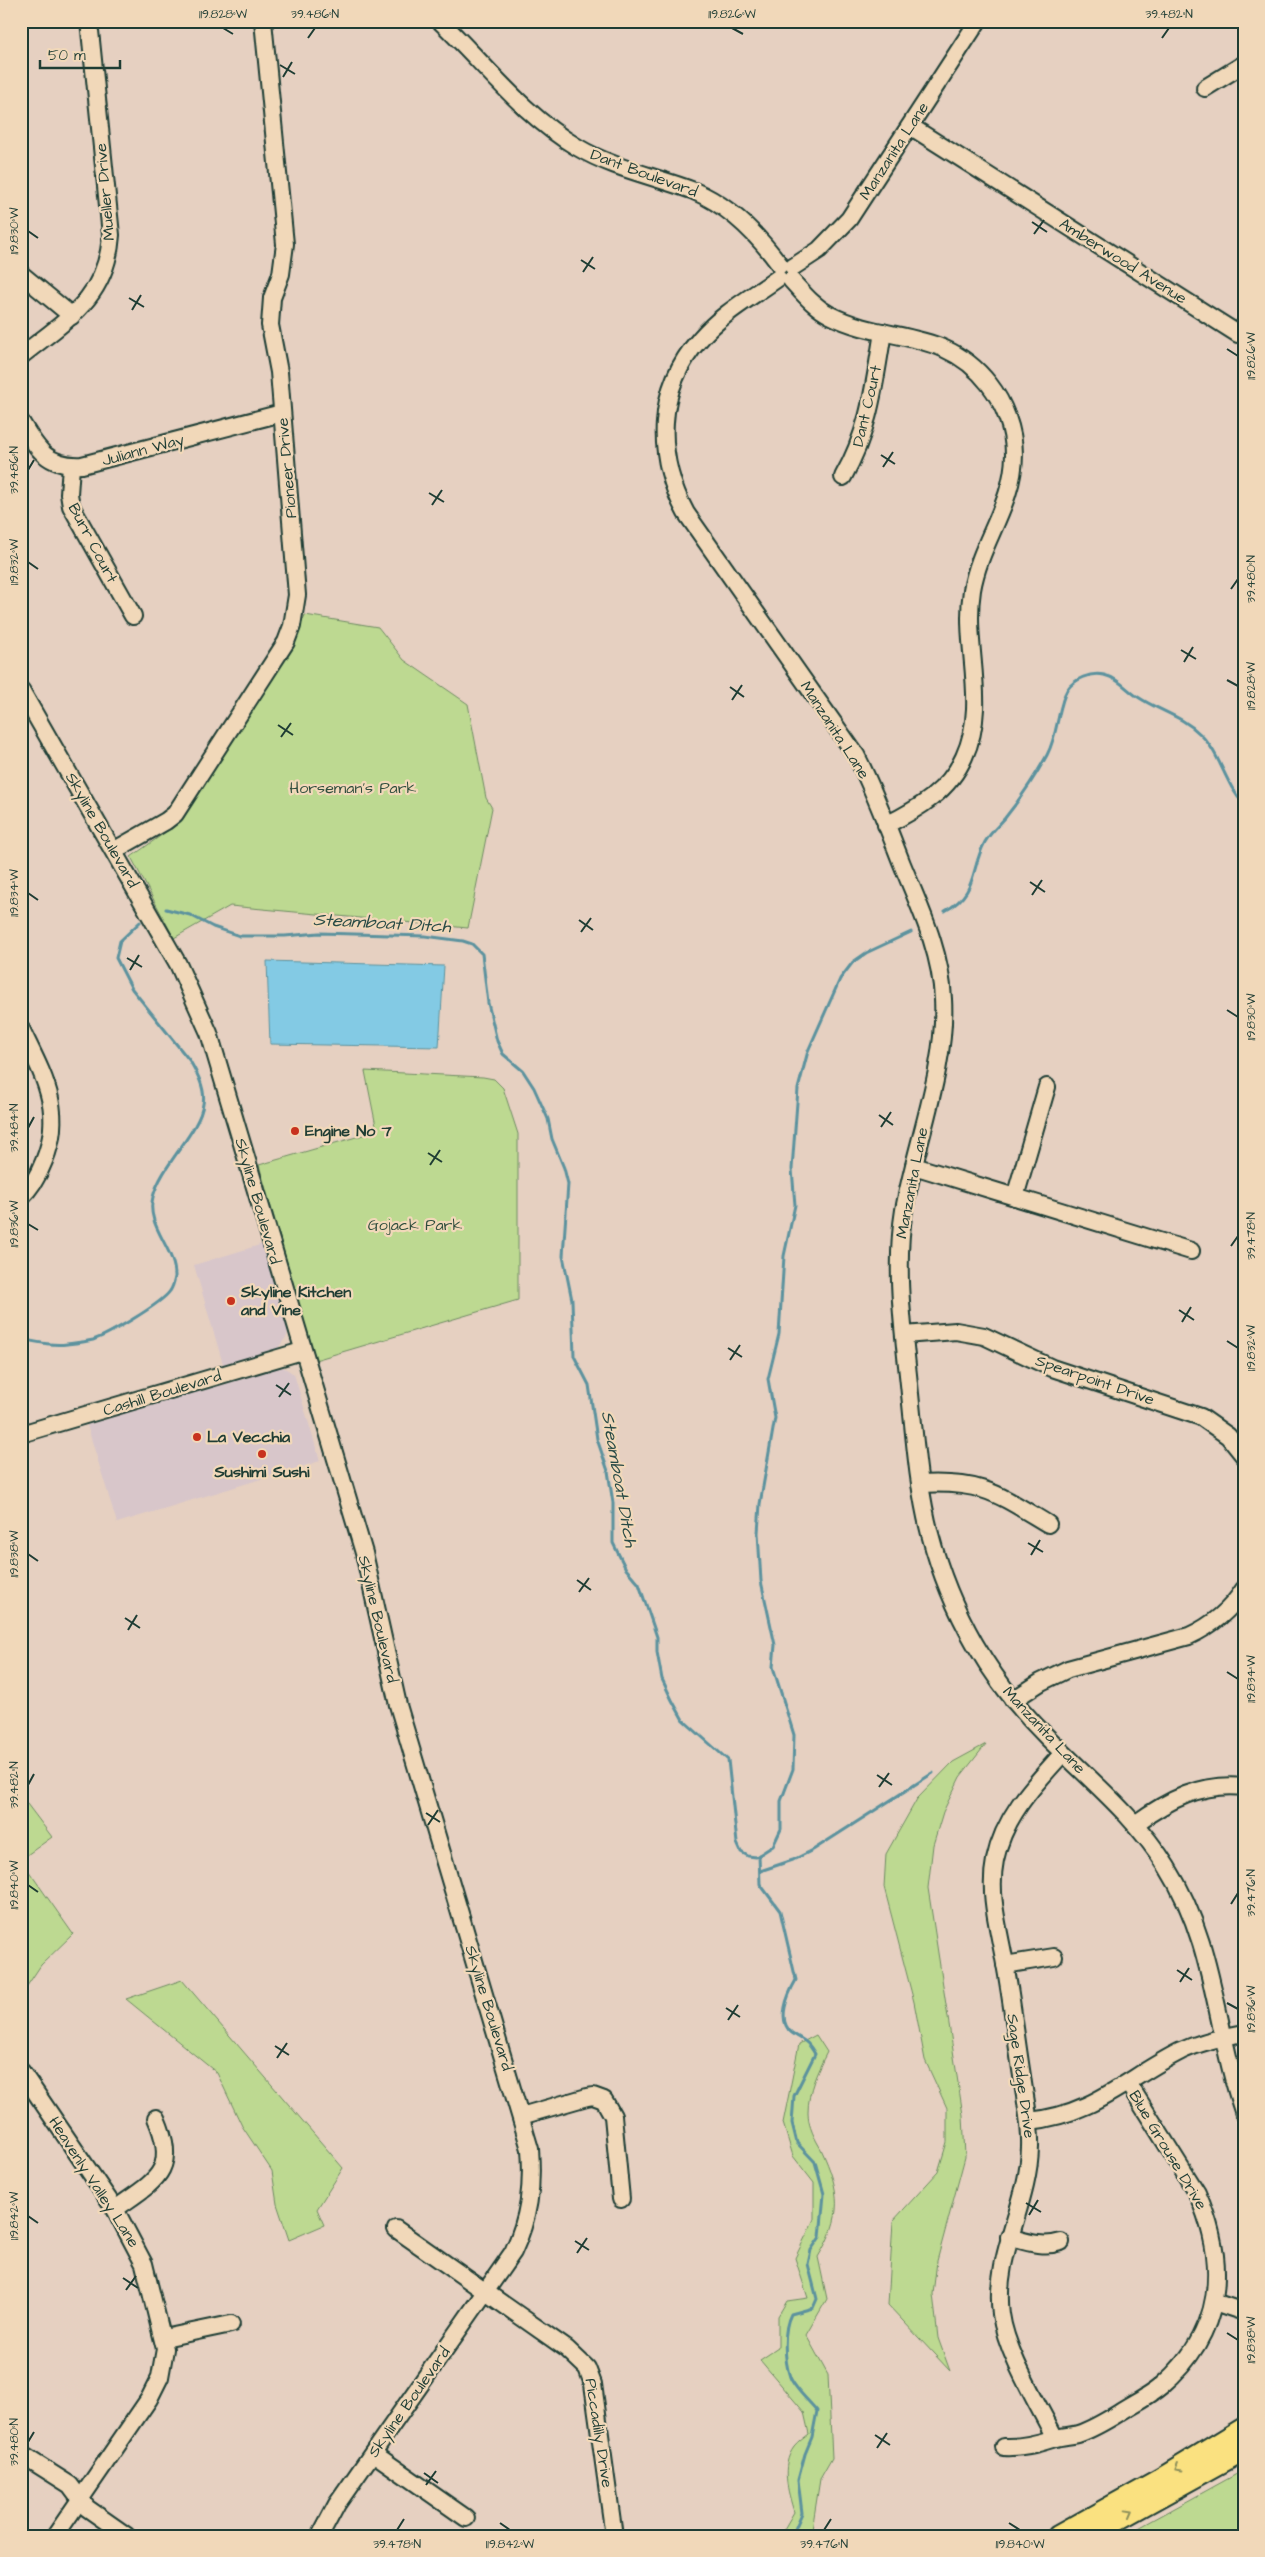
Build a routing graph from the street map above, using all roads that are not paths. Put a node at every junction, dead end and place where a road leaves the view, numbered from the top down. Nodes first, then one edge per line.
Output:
1 (89, 21) edge
2 (263, 21) edge
3 (440, 21) edge
4 (978, 21) edge
5 (1244, 64) edge
6 (1205, 88) dead end
7 (910, 126) junction
8 (786, 272) junction
9 (21, 274) edge
10 (72, 316) junction
11 (1239, 328) edge
12 (883, 332) junction
13 (21, 356) edge
14 (282, 414) junction
15 (21, 422) edge
16 (71, 466) junction
17 (843, 477) dead end
18 (133, 616) dead end
19 (21, 690) edge
20 (886, 825) junction
21 (115, 850) junction
22 (21, 1029) edge
23 (1047, 1087) dead end
24 (914, 1166) junction
25 (21, 1197) edge
26 (1015, 1197) junction
27 (1191, 1251) dead end
28 (904, 1335) junction
29 (302, 1350) junction
30 (21, 1434) edge
31 (1244, 1456) edge
32 (920, 1484) junction
33 (1048, 1524) dead end
34 (1241, 1601) edge
35 (1013, 1700) junction
36 (1063, 1753) junction
37 (1244, 1787) edge
38 (1135, 1824) junction
39 (1054, 1957) dead end
40 (1005, 1964) junction
41 (1244, 2033) edge
42 (1225, 2037) junction
43 (21, 2071) edge
44 (1128, 2083) junction
45 (1244, 2114) edge
46 (522, 2116) junction
47 (156, 2118) dead end
48 (1028, 2121) junction
49 (621, 2199) dead end
50 (115, 2209) junction
51 (396, 2229) dead end
52 (1009, 2237) junction
53 (1061, 2242) dead end
54 (486, 2292) junction
55 (1214, 2302) junction
56 (1244, 2312) edge
57 (230, 2324) dead end
58 (164, 2338) junction
59 (1244, 2428) edge
60 (1054, 2438) junction
61 (1004, 2447) dead end
62 (1244, 2450) edge
63 (373, 2453) junction
64 (21, 2454) edge
65 (80, 2500) junction
66 (466, 2518) dead end
67 (55, 2536) edge
68 (127, 2536) edge
69 (320, 2536) edge
70 (614, 2536) edge
71 (1058, 2536) edge
72 (1088, 2536) edge

1 - 10 street, Mueller Drive
2 - 14 street, Pioneer Drive
3 - 8 street, Dant Boulevard
4 - 7 street, Manzanita Lane
5 - 6 street
7 - 8 street, Manzanita Lane
7 - 11 street, Amberwood Avenue
8 - 12 street, Dant Boulevard
8 - 20 street, Manzanita Lane
9 - 10 street
10 - 13 street, Mueller Drive
12 - 17 street, Dant Court
12 - 20 street, Dant Boulevard
14 - 16 street, Juliann Way
14 - 21 street, Pioneer Drive
15 - 16 street
16 - 18 street, Burr Court
19 - 21 street, Skyline Boulevard
20 - 24 street, Manzanita Lane
21 - 29 street, Skyline Boulevard
22 - 25 street
23 - 26 street
24 - 26 street
24 - 28 street, Manzanita Lane
26 - 27 street
28 - 31 street, Spearpoint Drive
28 - 32 street, Manzanita Lane
29 - 30 street, Cashill Boulevard
29 - 46 street, Skyline Boulevard
32 - 33 street
32 - 35 street, Manzanita Lane
34 - 35 street
35 - 36 street, Manzanita Lane
36 - 38 street, Manzanita Lane
36 - 40 street, Sage Ridge Drive
37 - 38 street
38 - 42 street, Manzanita Lane
39 - 40 street
40 - 48 street, Sage Ridge Drive
41 - 42 street
42 - 44 street
42 - 45 street, Manzanita Lane
43 - 50 street, Heavenly Valley Lane
44 - 48 street
44 - 55 street, Blue Grouse Drive
46 - 49 street
46 - 54 street, Skyline Boulevard
47 - 50 street
48 - 52 street, Sage Ridge Drive
50 - 58 street, Heavenly Valley Lane
51 - 54 street, Piccadilly Drive
52 - 53 street
52 - 60 street, Sage Ridge Drive
54 - 63 street, Skyline Boulevard
54 - 70 street, Piccadilly Drive
55 - 56 street
55 - 60 street, Blue Grouse Drive
57 - 58 street
58 - 65 street, Heavenly Valley Lane
59 -> 71 main road
60 - 61 street, Blue Grouse Drive
72 -> 62 main road
63 - 66 street
63 - 69 street, Skyline Boulevard
64 - 65 street
65 - 67 street, Heavenly Valley Lane
65 - 68 street

